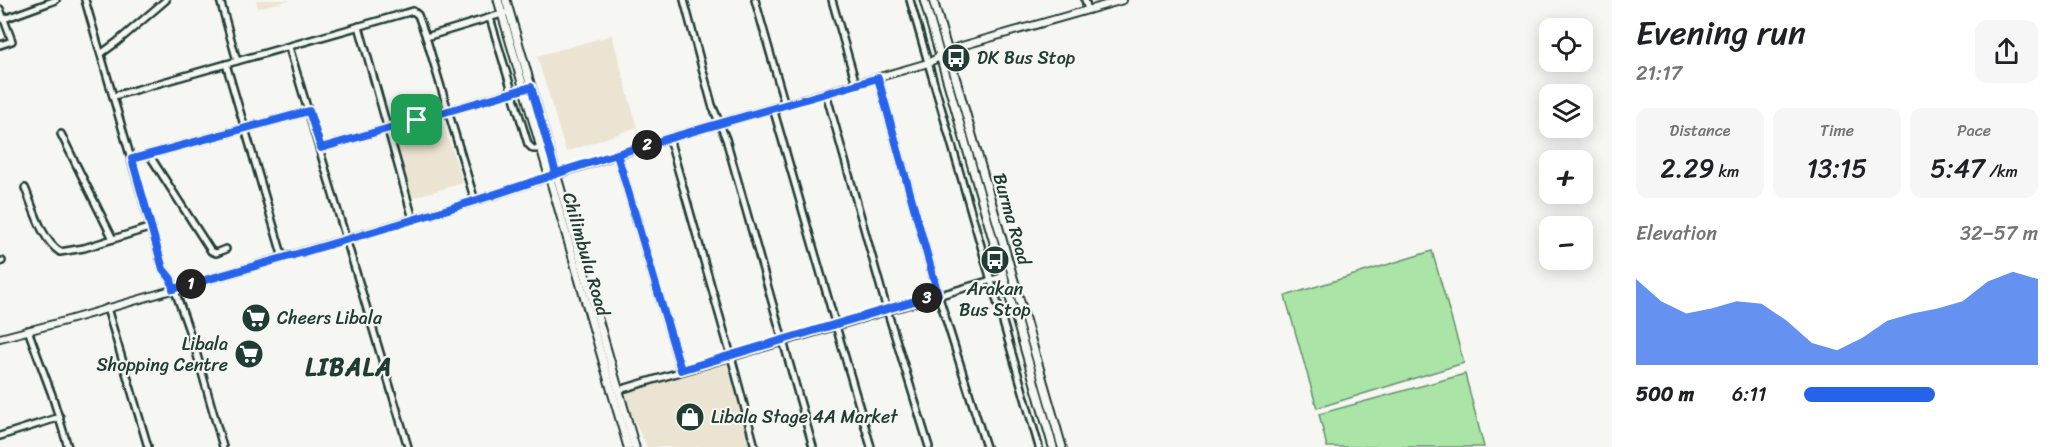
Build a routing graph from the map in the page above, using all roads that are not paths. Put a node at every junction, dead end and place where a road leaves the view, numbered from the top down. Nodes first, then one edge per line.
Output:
1 (56, 0) edge
2 (85, 0) edge
3 (166, 0) edge
4 (220, 0) edge
5 (498, 0) edge
6 (506, 0) edge
7 (684, 0) edge
8 (754, 0) edge
9 (832, 0) edge
10 (910, 0) edge
11 (924, 0) edge
12 (933, 0) edge
13 (1085, 0) edge
14 (1123, 0) edge
15 (0, 9) edge
16 (1088, 10) junction
17 (506, 13) junction
18 (490, 18) junction
19 (4, 19) junction
20 (359, 26) junction
21 (426, 37) junction
22 (0, 45) edge
23 (289, 47) junction
24 (948, 51) junction
25 (102, 53) junction
26 (941, 57) junction
27 (237, 61) junction
28 (928, 63) junction
29 (226, 64) junction
30 (878, 78) junction
31 (856, 84) junction
32 (527, 88) junction
33 (513, 91) junction
34 (826, 93) junction
35 (114, 96) junction
36 (785, 105) junction
37 (773, 108) junction
38 (309, 111) junction
39 (447, 111) junction
40 (718, 124) junction
41 (245, 127) junction
42 (388, 128) junction
43 (61, 134) dead end
44 (669, 138) junction
45 (321, 148) junction
46 (540, 149) junction
47 (617, 154) junction
48 (150, 156) junction
49 (132, 159) junction
50 (556, 173) junction
51 (548, 177) junction
52 (25, 188) dead end
53 (475, 201) junction
54 (413, 219) junction
55 (152, 227) junction
56 (113, 239) junction
57 (347, 239) junction
58 (226, 249) dead end
59 (283, 258) junction
60 (1012, 274) junction
61 (1004, 276) junction
62 (991, 279) junction
63 (173, 289) junction
64 (938, 294) junction
65 (107, 308) junction
66 (887, 310) junction
67 (836, 324) junction
68 (28, 330) junction
69 (0, 338) edge
70 (783, 340) junction
71 (731, 356) junction
72 (681, 370) junction
73 (619, 390) junction
74 (60, 417) junction
75 (0, 436) edge
76 (754, 446) edge
77 (68, 447) edge
78 (148, 447) edge
79 (223, 447) edge
80 (408, 447) edge
81 (628, 447) edge
82 (635, 447) edge
83 (747, 447) edge
84 (813, 447) edge
85 (871, 447) edge
86 (929, 447) edge
87 (986, 447) edge
88 (1039, 447) edge
89 (1053, 447) edge
90 (1061, 447) edge

1 - 19 street
2 - 25 street
3 - 25 street
4 - 27 street
5 - 17 main road, Chilimbulu Road
6 - 17 main road, Chilimbulu Road
7 - 40 street
8 - 36 street
9 - 31 street
10 - 28 street
11 - 26 main road, Burma Road
12 - 24 main road, Burma Road
13 - 16 street
14 - 16 street
15 - 19 street
16 - 24 street
17 - 18 street
17 - 32 main road, Chilimbulu Road
18 - 21 street
18 - 33 street
19 - 22 street
20 - 21 street
20 - 23 street
20 - 42 street
21 - 39 street
23 - 27 street
23 - 38 street
24 - 26 street
24 - 60 main road, Burma Road
25 - 35 street
26 - 28 street
26 - 61 main road, Burma Road
27 - 29 street
28 - 30 street
28 - 62 street
29 - 35 street
29 - 41 street
30 - 31 street
30 - 64 street
31 - 34 street
32 - 33 street
32 - 46 main road, Chilimbulu Road
32 - 50 main road, Chilimbulu Road
33 - 39 street
33 - 46 street
34 - 36 street
34 - 66 street
35 - 49 street
36 - 37 street
37 - 40 street
37 - 67 street
38 - 41 street
38 - 45 street
39 - 42 street
39 - 53 street
40 - 44 street
40 - 70 street
41 - 48 street
41 - 59 street
42 - 45 street
42 - 54 street
43 - 56 street
44 - 47 street
44 - 71 street
45 - 57 street
46 - 51 main road, Chilimbulu Road
47 - 50 street
47 - 72 street
48 - 49 street
48 - 58 street
49 - 55 street
50 - 51 street
50 - 73 main road, Chilimbulu Road
51 - 53 street
51 - 81 main road, Chilimbulu Road
52 - 56 street
53 - 54 street
54 - 57 street
55 - 56 street
55 - 63 street
57 - 59 street
57 - 80 street
59 - 63 street
60 - 61 street
60 - 90 main road, Burma Road
61 - 62 street
61 - 89 main road, Burma Road
62 - 64 street
62 - 88 street
63 - 65 street
63 - 79 street
64 - 66 street
64 - 87 street
65 - 68 street
65 - 78 street
66 - 67 street
66 - 86 street
67 - 70 street
67 - 85 street
68 - 69 street
68 - 74 street
70 - 71 street
70 - 84 street
71 - 72 street
71 - 76 street
72 - 73 street
73 - 82 main road, Chilimbulu Road
74 - 75 street
74 - 77 street
76 - 83 street

